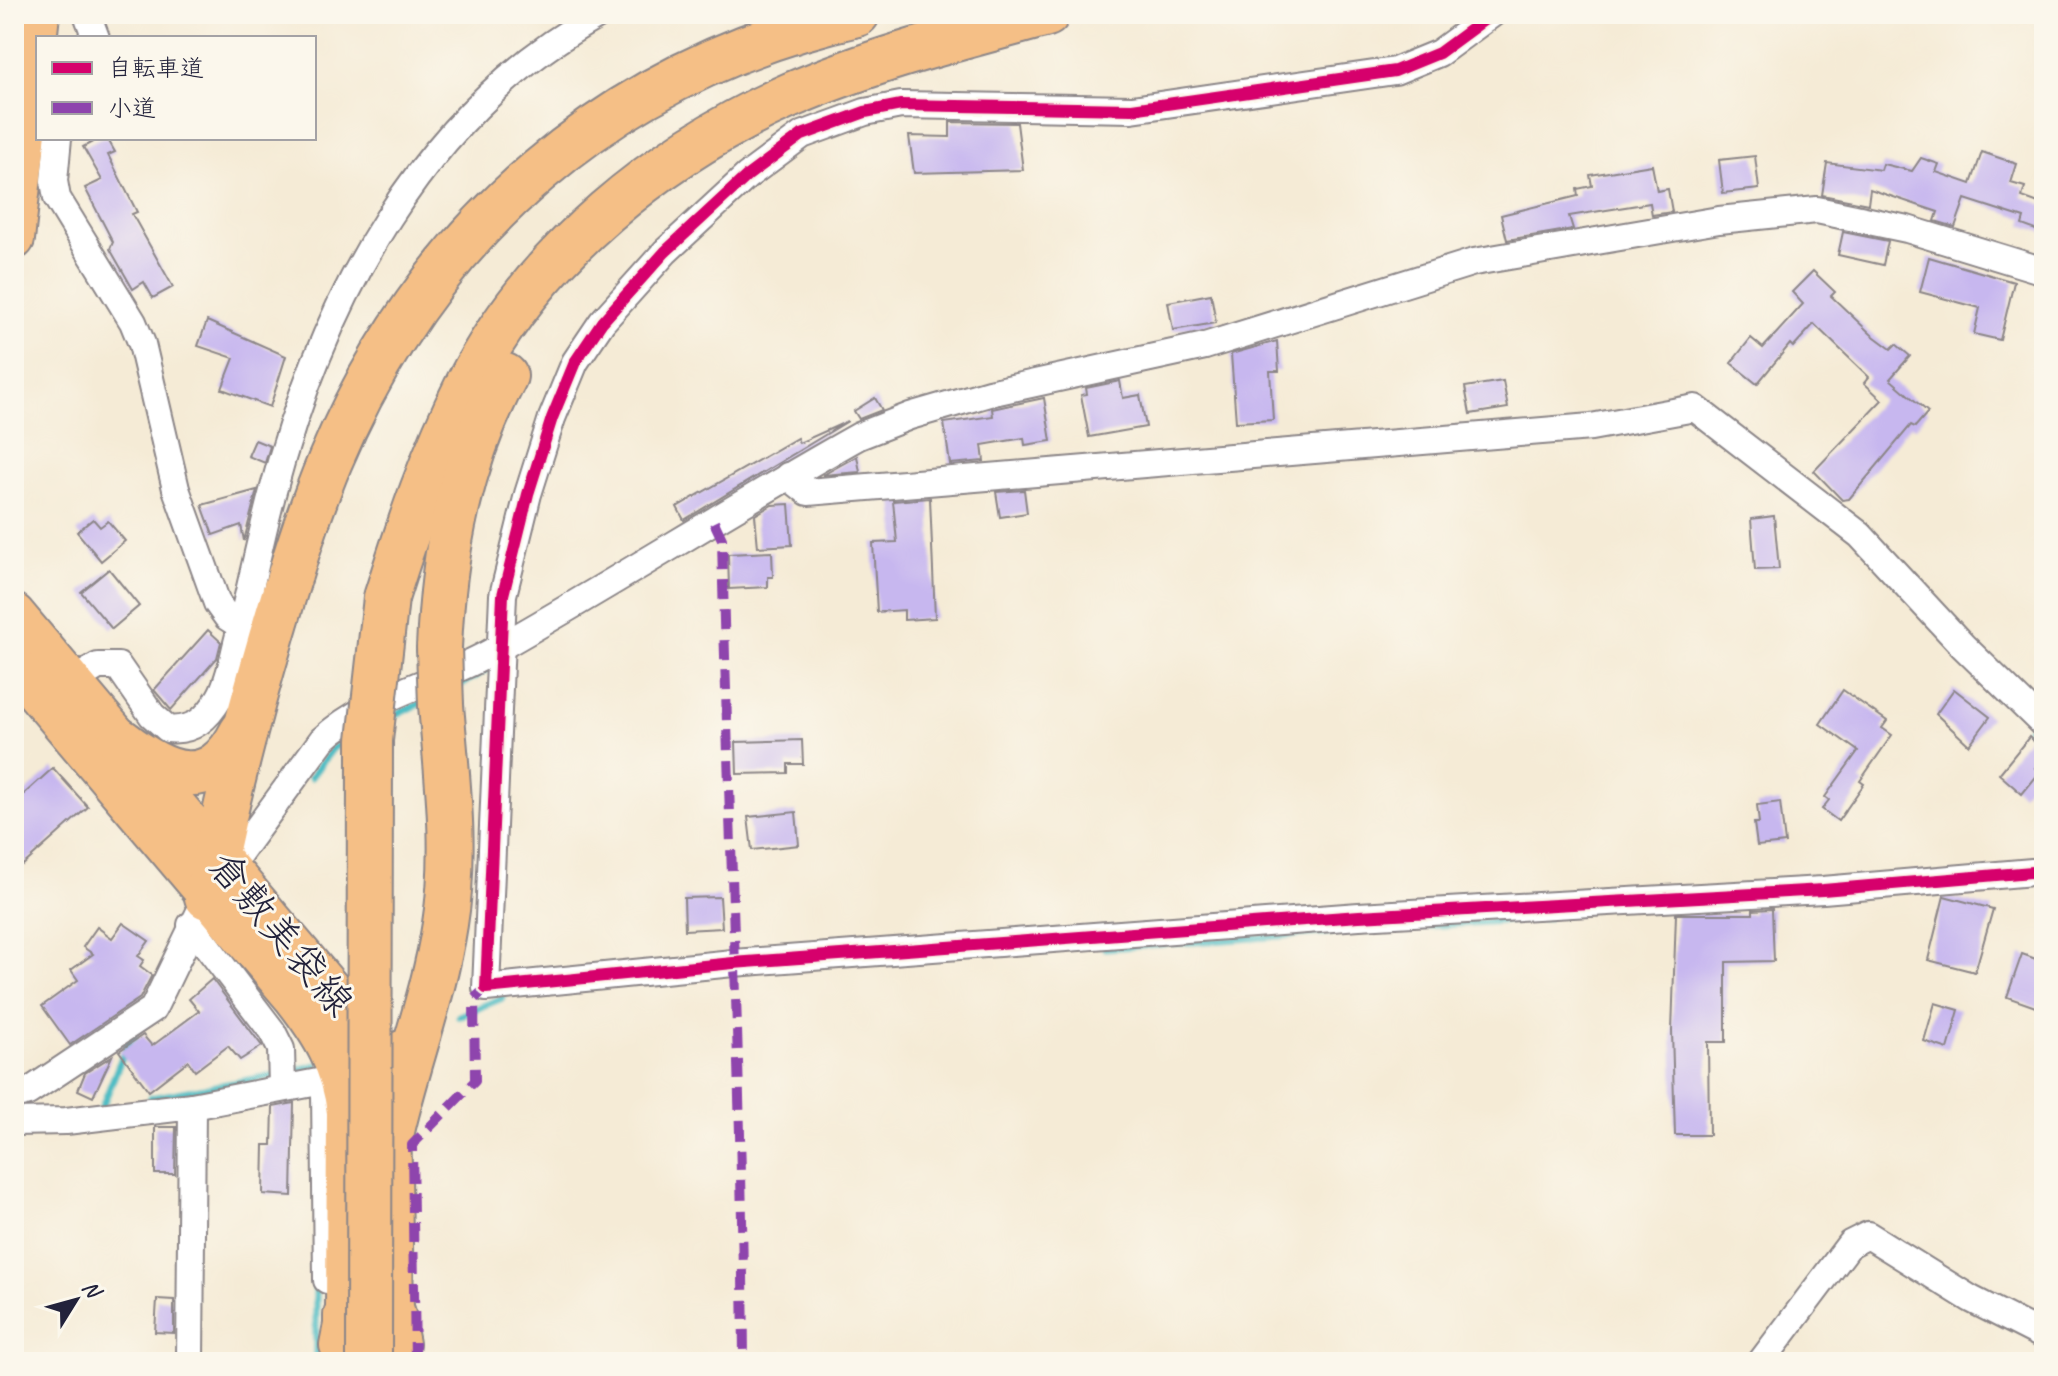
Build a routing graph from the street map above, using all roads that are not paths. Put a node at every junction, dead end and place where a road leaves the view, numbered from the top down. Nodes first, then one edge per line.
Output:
1 (39, 14) edge
2 (87, 14) edge
3 (600, 14) edge
4 (857, 14) edge
5 (932, 14) edge
6 (1047, 14) edge
7 (1492, 14) edge
8 (37, 36) edge
9 (95, 36) edge
10 (36, 41) edge
11 (58, 140) edge
12 (671, 164) junction
13 (14, 239) edge
14 (2044, 271) edge
15 (788, 476) junction
16 (386, 598) junction
17 (14, 614) edge
18 (241, 626) junction
19 (499, 656) junction
20 (14, 666) edge
21 (71, 682) junction
22 (2044, 725) edge
23 (245, 727) junction
24 (121, 741) junction
25 (2044, 871) edge
26 (210, 885) junction
27 (419, 1033) junction
28 (332, 1050) junction
29 (381, 1065) junction
30 (283, 1078) junction
31 (14, 1096) edge
32 (192, 1106) junction
33 (14, 1122) edge
34 (392, 1131) junction
35 (393, 1314) junction
36 (346, 1315) junction
37 (2044, 1336) edge
38 (190, 1362) edge
39 (326, 1362) edge
40 (337, 1362) edge
41 (346, 1362) edge
42 (369, 1362) edge
43 (394, 1362) edge
44 (402, 1362) edge
45 (1761, 1362) edge

1 - 8 main road
2 - 9 street
3 - 18 street
4 - 23 highway
5 - 16 highway
6 - 12 highway
7 - 19 street
10 - 13 main road
11 - 18 street
12 - 16 highway
12 - 27 highway, bridge
14 - 15 street
15 - 19 street
15 - 22 street
16 - 42 highway, bridge
17 - 21 main road, 倉敷美袋線
18 - 21 street
19 - 25 street
19 - 26 street
20 - 26 main road, 倉敷美袋線
21 - 24 main road, 倉敷美袋線
23 - 24 highway
23 - 26 highway
24 - 26 main road, 倉敷美袋線
26 - 28 main road, 倉敷美袋線
26 - 29 main road, 倉敷美袋線
26 - 30 street
26 - 31 street
27 - 29 highway
27 - 34 highway
28 - 29 highway
28 - 36 main road, 倉敷美袋線
29 - 34 main road, 倉敷美袋線
30 - 32 street
30 - 39 street
32 - 33 street
32 - 38 street
34 - 35 main road, 倉敷美袋線
35 - 43 highway
35 - 44 main road, 倉敷美袋線
36 - 40 main road, 倉敷美袋線
36 - 41 highway
37 - 45 street

